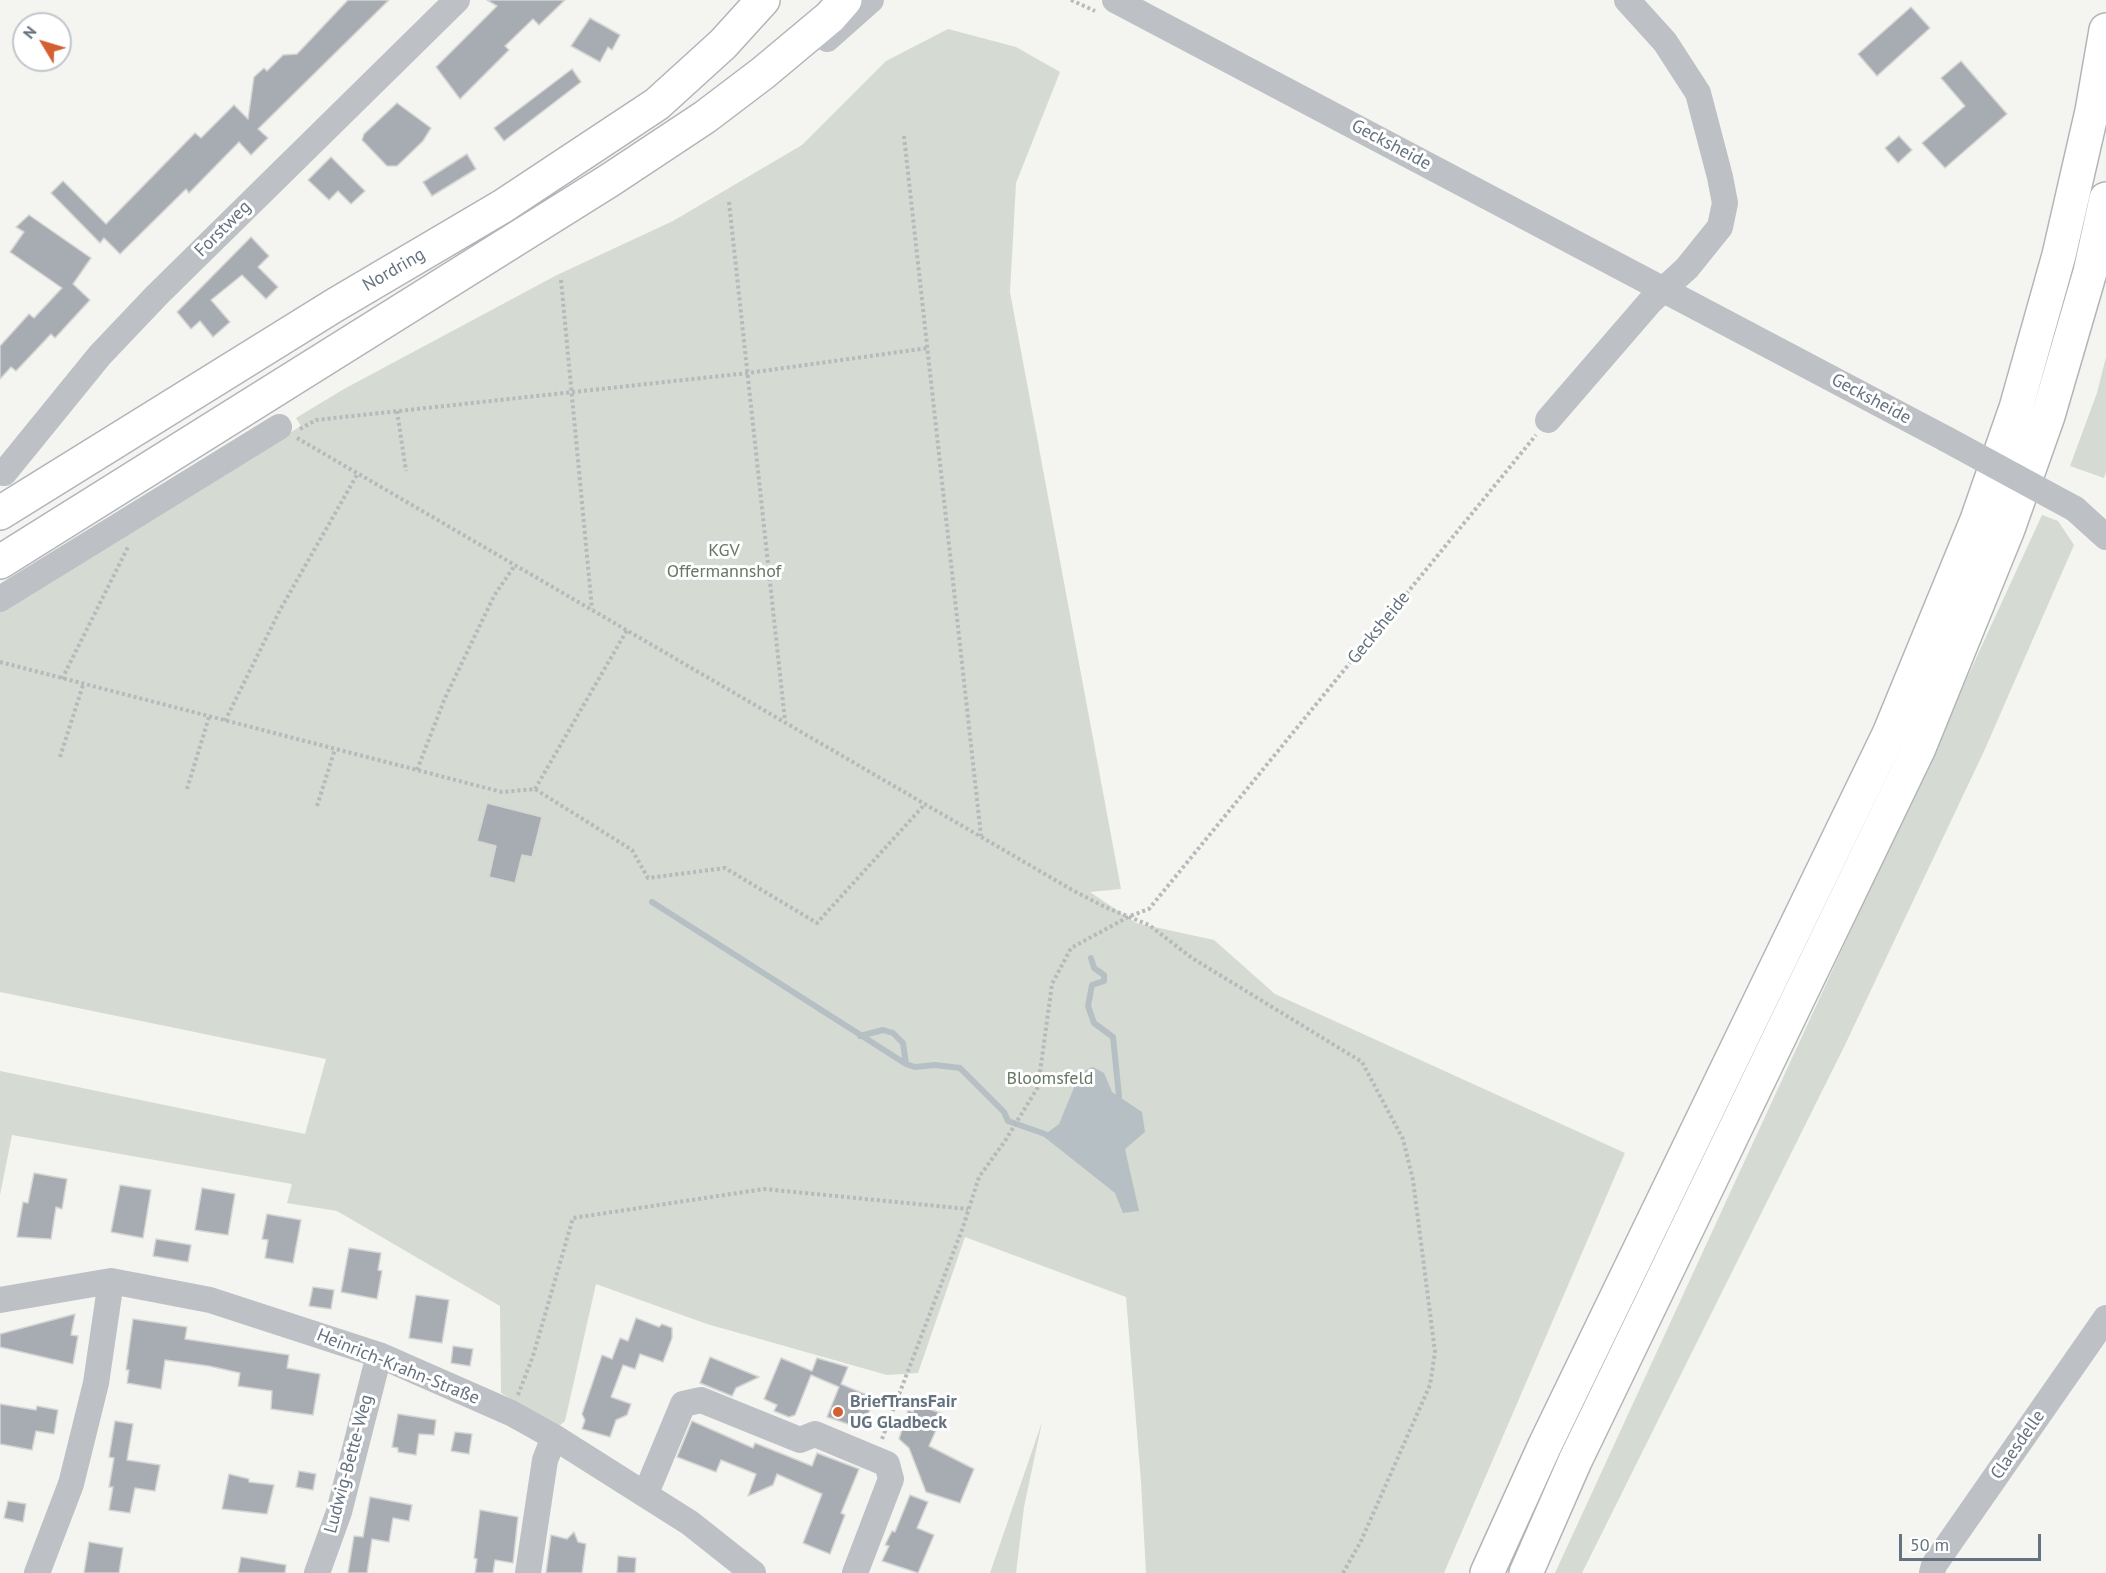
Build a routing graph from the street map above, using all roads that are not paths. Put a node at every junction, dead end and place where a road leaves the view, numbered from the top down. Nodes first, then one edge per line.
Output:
1 (457, 0) edge
2 (763, 0) edge
3 (845, 0) edge
4 (871, 0) edge
5 (1115, 0) edge
6 (1627, 0) edge
7 (2106, 30) edge
8 (763, 73) junction
9 (2106, 199) edge
10 (1667, 290) junction
11 (1548, 420) road end
12 (279, 427) dead end
13 (4, 472) dead end
14 (2075, 509) junction
15 (2, 512) edge
16 (2106, 519) edge
17 (2106, 537) edge
18 (0, 562) edge
19 (0, 599) edge
20 (111, 1281) junction
21 (0, 1300) edge
22 (2106, 1318) edge
23 (379, 1355) junction
24 (554, 1437) junction
25 (646, 1493) junction
26 (37, 1573) edge
27 (317, 1573) edge
28 (528, 1573) edge
29 (753, 1573) edge
30 (855, 1573) edge
31 (1487, 1573) edge
32 (1526, 1573) edge
33 (1932, 1573) edge

1 - 13 street, Forstweg
2 - 15 main road, Nordring
3 - 8 main road
4 - 8 street
5 - 10 street, Gecksheide
6 - 10 street
7 - 31 main road
8 - 18 main road
9 - 32 main road
10 - 11 street
10 - 14 street, Gecksheide, bridge
12 - 19 street
14 - 16 street, Gecksheide
14 - 17 street, Gecksheide
20 - 21 street, Heinrich-Krahn-Straße
20 - 23 street, Heinrich-Krahn-Straße
20 - 26 street
22 - 33 street, Claesdelle
23 - 24 street, Heinrich-Krahn-Straße
23 - 27 street, Ludwig-Bette-Weg
24 - 25 street, Heinrich-Krahn-Straße
24 - 28 street
25 - 29 street, Heinrich-Krahn-Straße
25 - 30 street

